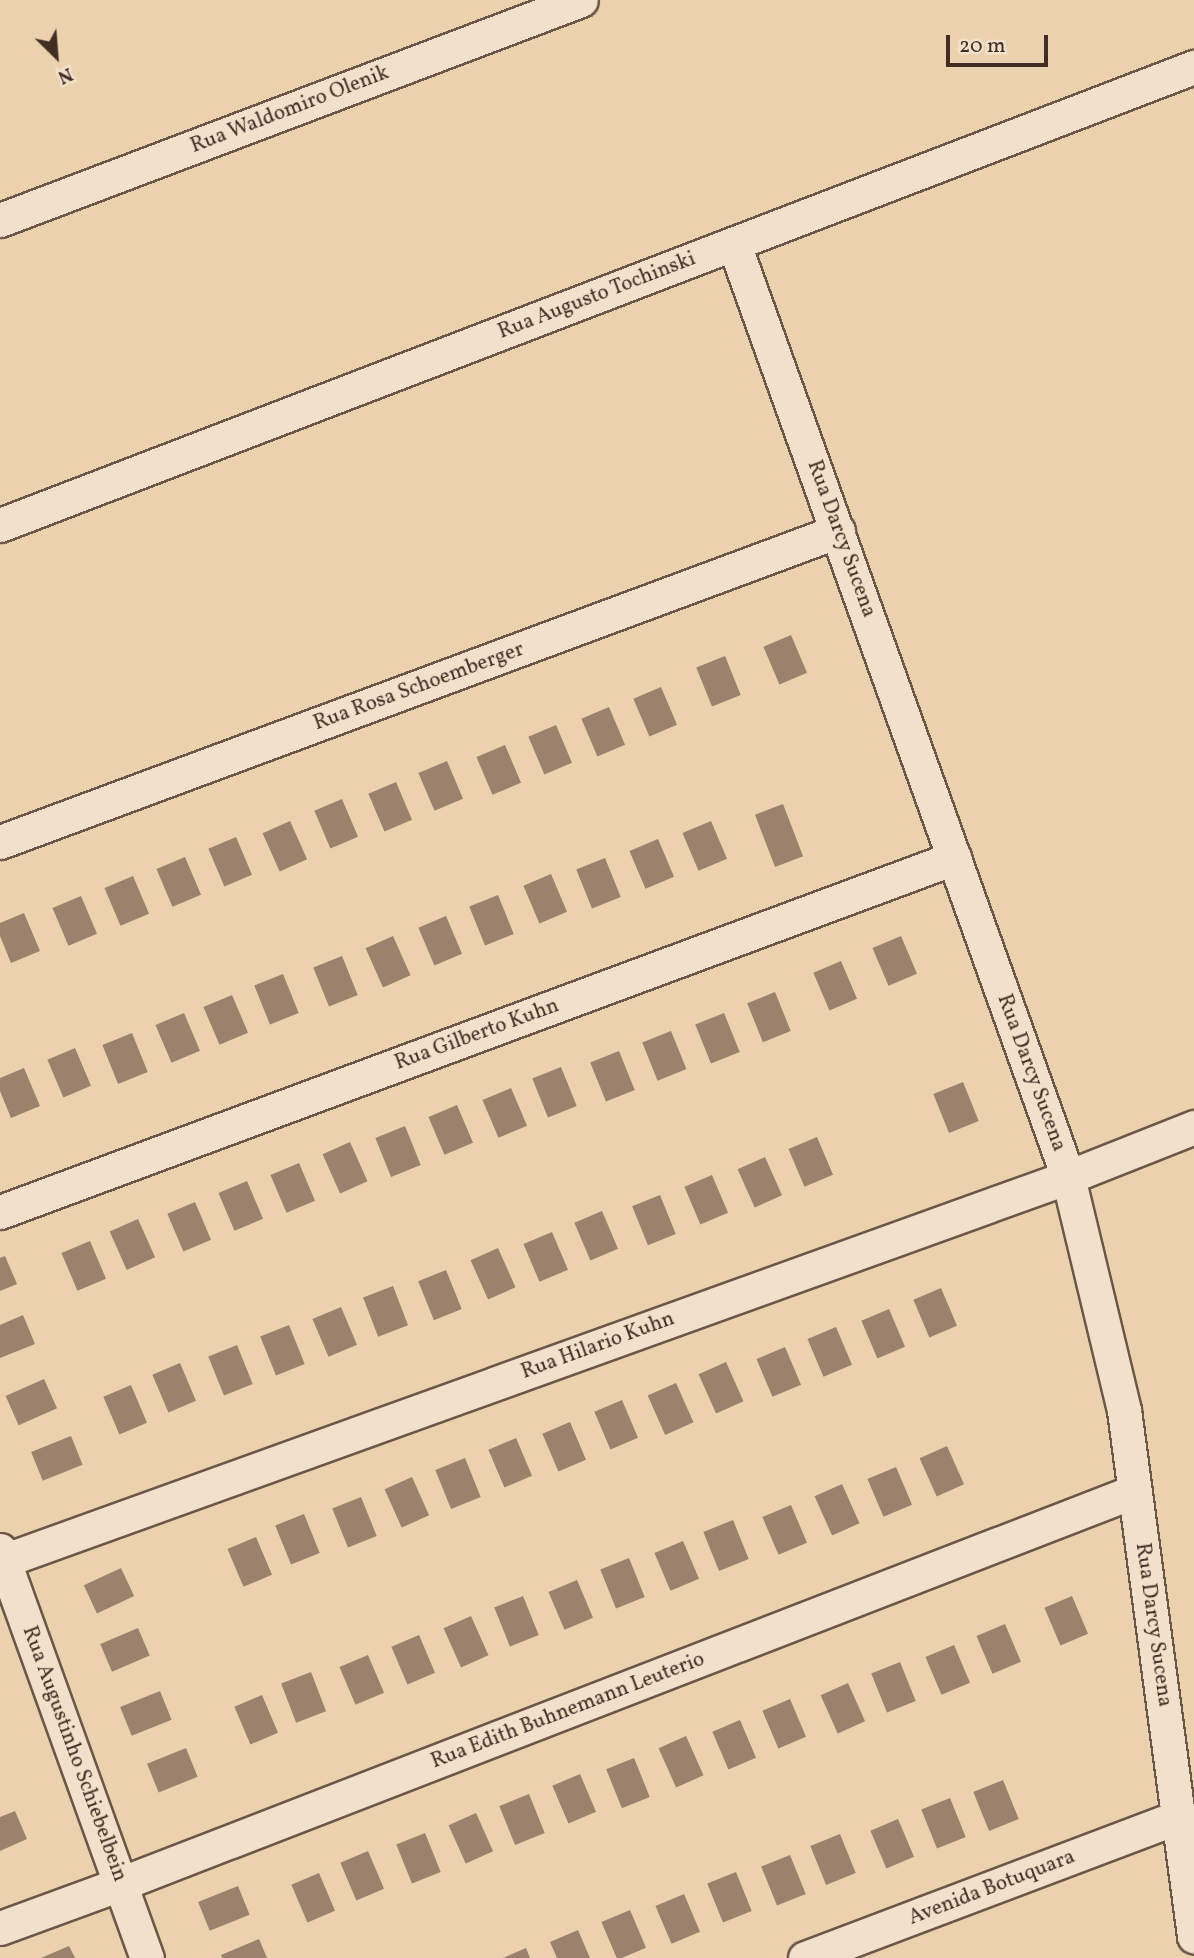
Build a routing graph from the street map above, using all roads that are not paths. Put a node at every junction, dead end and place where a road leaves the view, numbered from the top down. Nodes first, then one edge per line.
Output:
1 (581, 0) edge
2 (1194, 68) edge
3 (0, 219) edge
4 (734, 244) junction
5 (0, 525) edge
6 (838, 531) junction
7 (0, 842) edge
8 (954, 858) junction
9 (1194, 1127) edge
10 (1068, 1177) junction
11 (0, 1212) edge
12 (1135, 1491) junction
13 (1, 1558) edge
14 (1179, 1817) junction
15 (120, 1884) junction
16 (0, 1928) edge
17 (1194, 1936) edge
18 (147, 1958) edge
19 (805, 1958) edge

1 - 3 street, Rua Waldomiro Olenik
2 - 4 street, Rua Augusto Tochinski
4 - 5 street, Rua Augusto Tochinski
4 - 6 street, Rua Darcy Sucena
6 - 7 street, Rua Rosa Schoemberger
6 - 8 street, Rua Darcy Sucena
8 - 10 street, Rua Darcy Sucena
8 - 11 street, Rua Gilberto Kuhn
9 - 10 street, Rua Hilario Kuhn
10 - 12 street, Rua Darcy Sucena
10 - 13 street, Rua Hilario Kuhn
12 - 14 street, Rua Darcy Sucena
12 - 15 street, Rua Edith Buhnemann Leuterio
13 - 15 street, Rua Augustinho Schiebelbein
14 - 17 street, Rua Darcy Sucena
14 - 19 street, Avenida Botuquara
15 - 16 street, Rua Edith Buhnemann Leuterio
15 - 18 street, Rua Augustinho Schiebelbein

